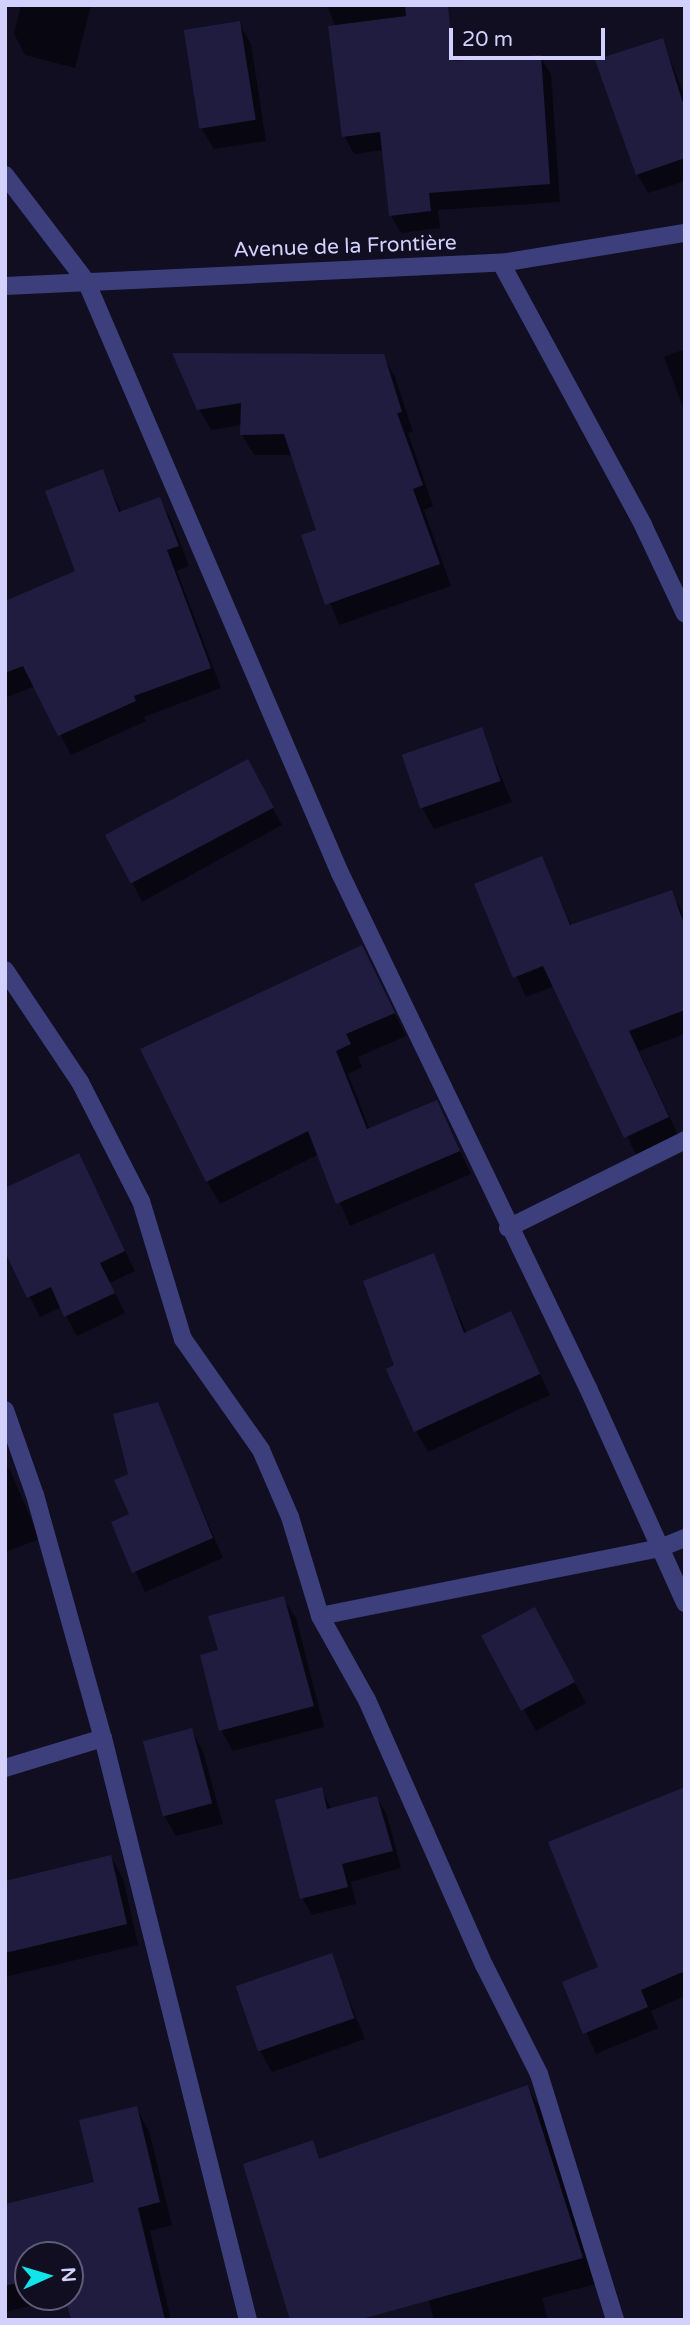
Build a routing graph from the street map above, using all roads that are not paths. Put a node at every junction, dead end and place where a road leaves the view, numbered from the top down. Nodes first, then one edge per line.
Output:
1 (5, 175) edge
2 (685, 233) edge
3 (501, 263) junction
4 (86, 281) junction
5 (5, 286) edge
6 (685, 614) edge
7 (5, 970) edge
8 (685, 1140) edge
9 (508, 1228) junction
10 (5, 1410) edge
11 (685, 1538) edge
12 (660, 1548) junction
13 (685, 1603) edge
14 (320, 1616) junction
15 (103, 1738) junction
16 (5, 1768) edge
17 (248, 2320) edge
18 (615, 2320) edge

1 - 4 street
2 - 3 street, Avenue de la Frontière
3 - 4 street, Avenue de la Frontière
3 - 6 street
4 - 5 street, Avenue de la Frontière
4 - 9 street
7 - 14 street
8 - 9 street
9 - 12 street
10 - 15 street
11 - 12 street
12 - 13 street
12 - 14 street
14 - 18 street
15 - 16 street
15 - 17 street

